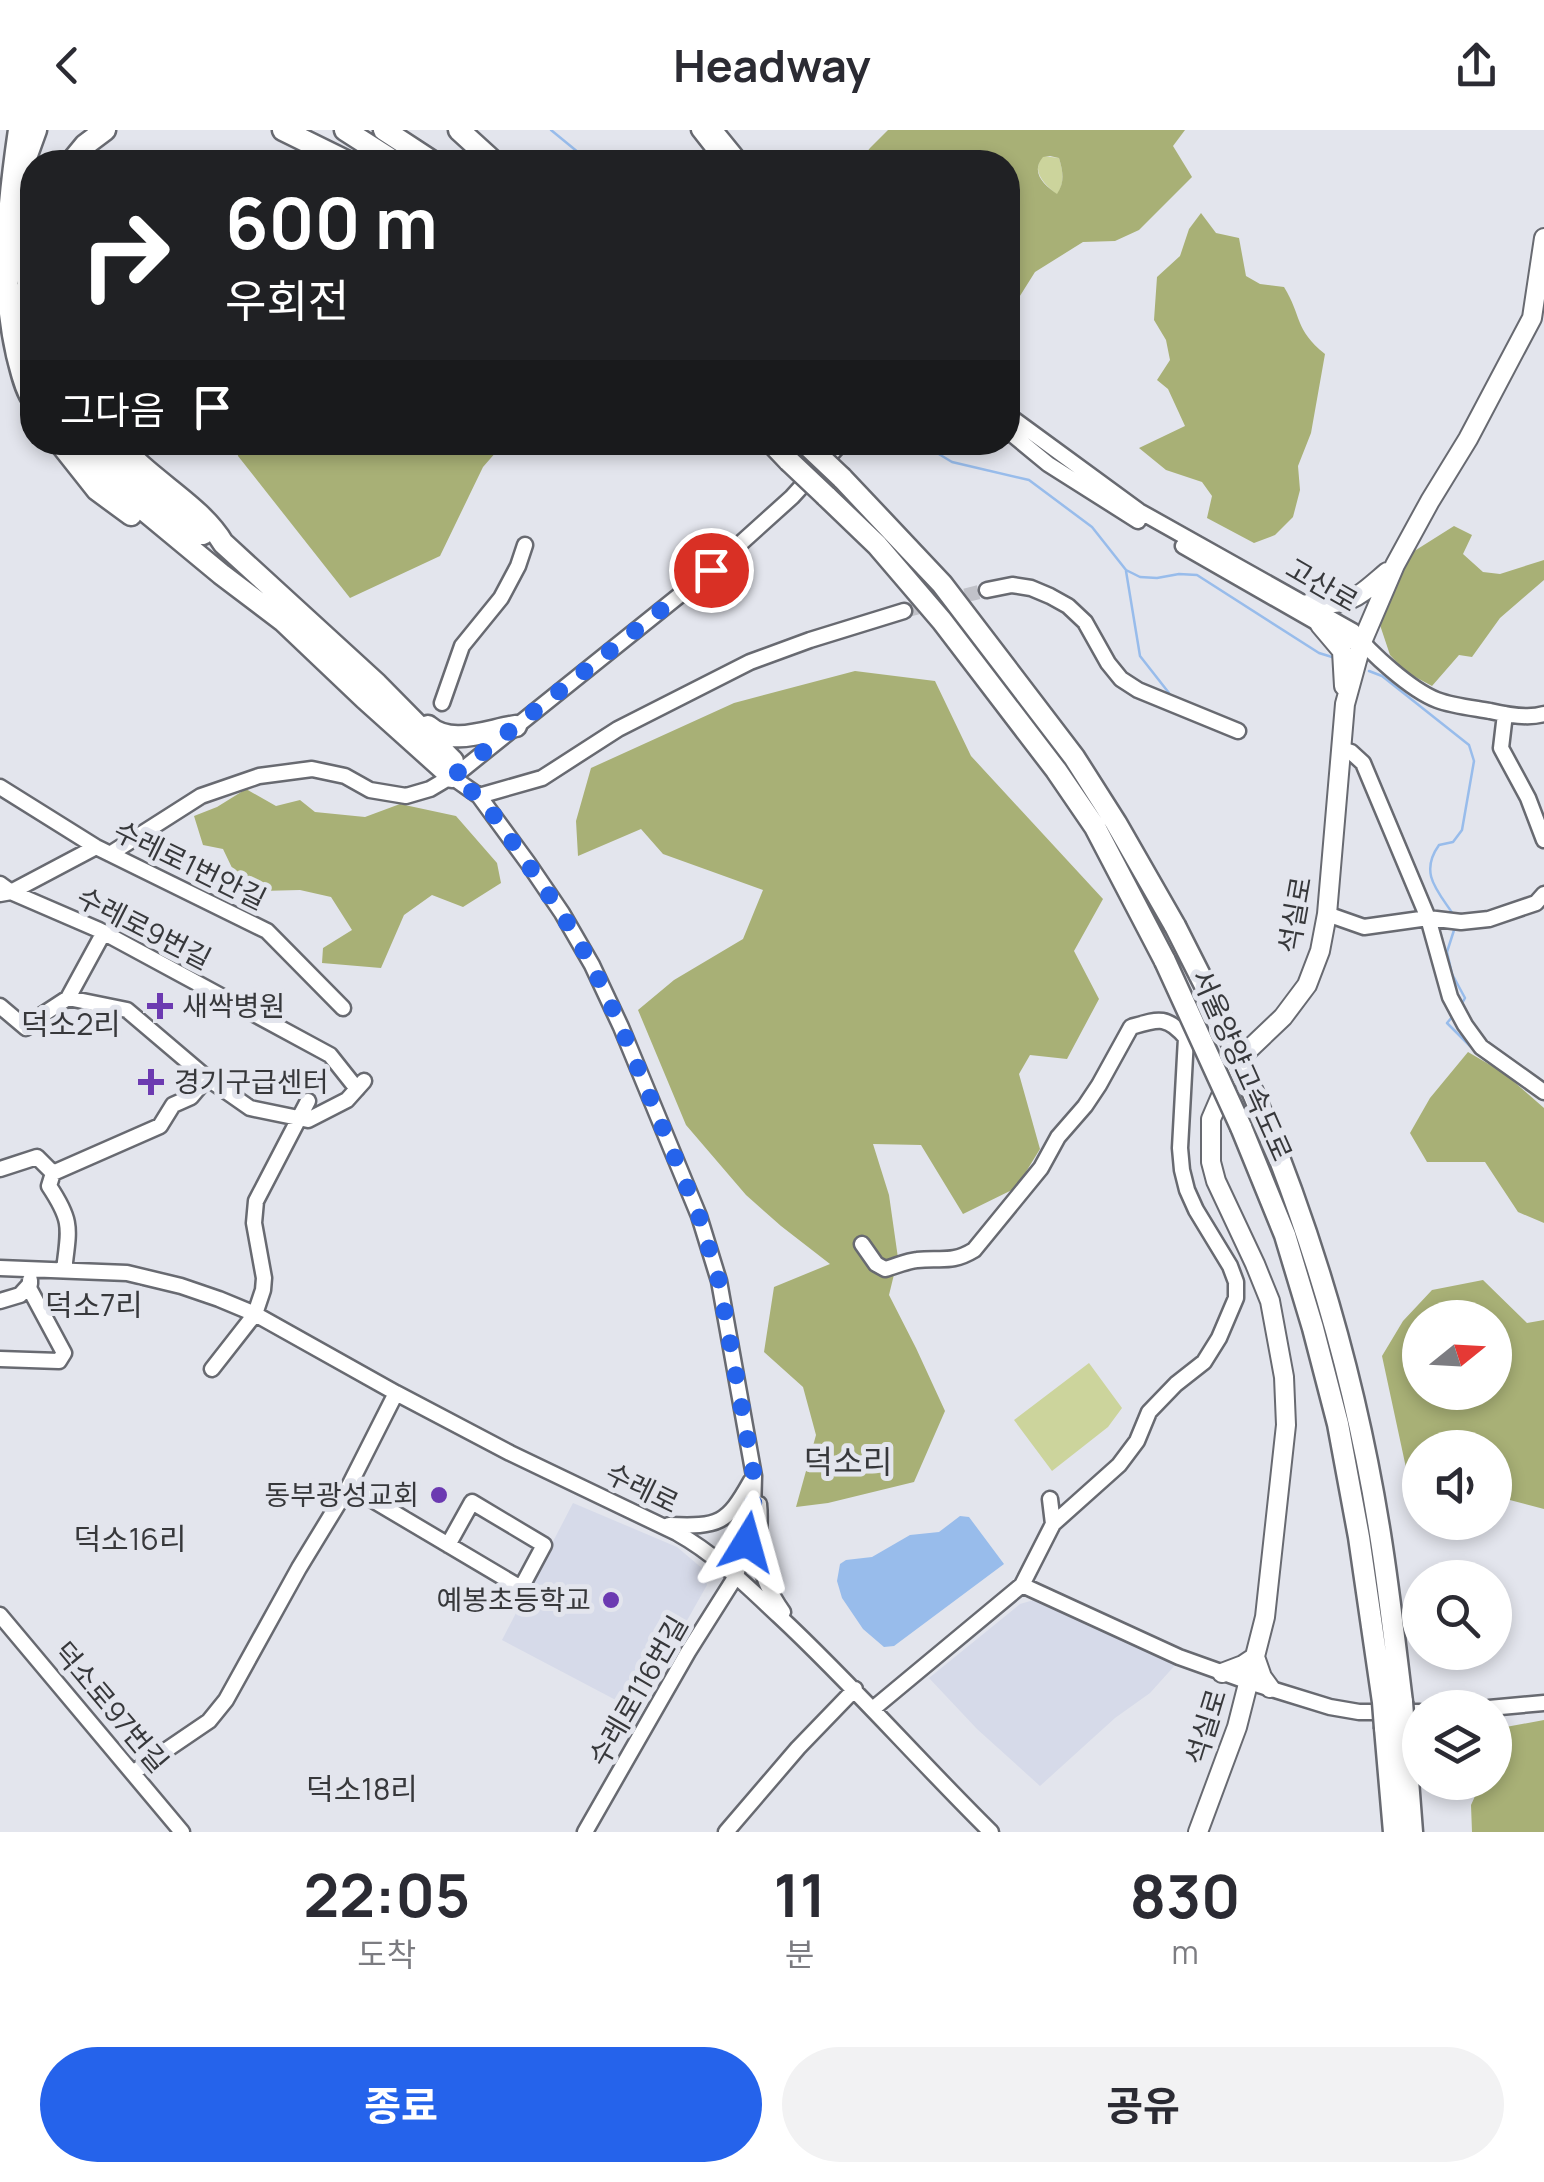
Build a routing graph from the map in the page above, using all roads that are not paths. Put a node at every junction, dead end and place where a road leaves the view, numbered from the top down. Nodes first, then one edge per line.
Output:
1 (18, 130) edge
2 (106, 130) edge
3 (283, 130) edge
4 (345, 130) edge
5 (384, 130) edge
6 (459, 130) edge
7 (715, 130) edge
8 (82, 150) edge
9 (324, 150) edge
10 (376, 150) edge
11 (415, 150) edge
12 (481, 150) edge
13 (731, 150) edge
14 (20, 179) edge
15 (1544, 238) edge
16 (1541, 277) edge
17 (1544, 297) edge
18 (20, 306) edge
19 (1532, 318) junction
20 (20, 368) edge
21 (1020, 424) edge
22 (1020, 441) edge
23 (69, 455) edge
24 (84, 455) edge
25 (105, 455) edge
26 (132, 455) edge
27 (783, 455) edge
28 (818, 455) edge
29 (830, 455) edge
30 (223, 542) junction
31 (525, 545) dead end
32 (1395, 565) junction
33 (220, 574) junction
34 (987, 590) tunnel mouth
35 (1307, 604) junction
36 (904, 611) tunnel mouth
37 (1320, 624) junction
38 (1362, 642) junction
39 (442, 702) dead end
40 (1345, 704) junction
41 (400, 707) junction
42 (1506, 714) junction
43 (1544, 714) edge
44 (516, 726) junction
45 (1238, 731) dead end
46 (1340, 749) junction
47 (457, 773) junction
48 (0, 787) edge
49 (478, 796) junction
50 (1544, 840) edge
51 (103, 850) junction
52 (4, 890) edge
53 (1544, 894) edge
54 (1327, 914) junction
55 (1428, 918) junction
56 (104, 932) junction
57 (68, 998) junction
58 (0, 1006) edge
59 (343, 1008) dead end
60 (1186, 1038) junction
61 (1230, 1075) junction
62 (206, 1078) junction
63 (1544, 1092) edge
64 (308, 1102) dead end
65 (299, 1118) junction
66 (0, 1169) edge
67 (53, 1173) junction
68 (862, 1244) dead end
69 (0, 1268) edge
70 (29, 1268) junction
71 (64, 1270) junction
72 (28, 1286) junction
73 (0, 1301) edge
74 (254, 1314) junction
75 (0, 1360) edge
76 (212, 1369) dead end
77 (396, 1394) junction
78 (754, 1478) junction
79 (349, 1486) junction
80 (1050, 1499) dead end
81 (1053, 1524) junction
82 (663, 1525) junction
83 (448, 1545) junction
84 (736, 1576) junction
85 (1022, 1586) junction
86 (0, 1615) edge
87 (794, 1630) junction
88 (1255, 1656) junction
89 (1222, 1673) junction
90 (1249, 1682) junction
91 (1270, 1688) junction
92 (855, 1690) junction
93 (1544, 1704) edge
94 (1402, 1705) edge
95 (1512, 1706) edge
96 (874, 1708) junction
97 (1394, 1728) junction
98 (134, 1772) junction
99 (182, 1832) edge
100 (584, 1832) edge
101 (726, 1832) edge
102 (991, 1832) edge
103 (1198, 1832) edge
104 (1394, 1832) edge
105 (1412, 1832) edge

1 - 20 highway
2 - 8 highway
3 - 9 highway
4 - 10 highway
5 - 11 highway
6 - 12 highway
7 - 13 street
14 - 18 highway
15 - 16 main road
16 - 19 main road
17 - 19 street, 석실로
19 - 32 main road, 석실로
21 - 35 street, 고산로
22 - 37 street, 고산로
23 - 33 highway
24 - 33 highway
25 - 30 highway
26 - 30 highway
27 - 94 highway, 서울양양고속도로, bridge
28 - 94 highway, 서울양양고속도로, bridge
29 - 44 street
30 - 41 highway
31 - 39 street
32 - 35 main road
32 - 38 main road, 석실로
33 - 47 highway
34 - 45 street
35 - 38 street, 고산로
36 - 49 street
37 - 38 street, 고산로
37 - 40 main road
38 - 40 main road, 석실로
38 - 42 street
40 - 46 main road, 석실로
41 - 44 highway
41 - 47 highway
42 - 43 street
42 - 50 street
44 - 47 street
46 - 54 main road, 석실로
46 - 55 street
47 - 49 street
47 - 51 street
48 - 51 street, 수레로1번안길
49 - 78 street
51 - 52 street
51 - 59 street, 수레로1번안길
52 - 56 street, 수레로9번길
53 - 55 street
54 - 55 street
54 - 61 main road, 석실로
55 - 63 street
56 - 57 street
56 - 65 street, 수레로9번길
57 - 58 street
57 - 62 street
60 - 61 street
60 - 68 street
60 - 81 street
61 - 88 main road, 석실로
62 - 65 street
62 - 67 street
64 - 65 street
65 - 74 street
66 - 67 street
67 - 71 street
69 - 70 street, 수레로
70 - 71 street, 수레로
70 - 72 street
71 - 74 street, 수레로
72 - 73 street
72 - 75 street
74 - 76 street
74 - 77 street, 수레로
77 - 79 street
77 - 82 street, 수레로
78 - 82 street
78 - 84 street, 수레로116번길
78 - 87 street
79 - 83 street
79 - 98 street
80 - 81 street
81 - 85 street
82 - 84 street, 수레로
83 - 83 street
84 - 87 street, 수레로
84 - 100 street, 수레로116번길
85 - 89 street
85 - 96 street
86 - 98 street, 덕소로97번길
87 - 92 street, 수레로
88 - 89 main road
88 - 90 main road, 석실로
88 - 91 main road
89 - 90 street
90 - 91 street
90 - 103 main road, 석실로
91 - 94 street
92 - 96 street, 수레로
92 - 101 street
93 - 95 street
94 - 97 highway, 서울양양고속도로, bridge
96 - 102 street, 수레로
97 - 104 highway, 서울양양고속도로
97 - 105 highway, 서울양양고속도로
98 - 99 street, 덕소로97번길

